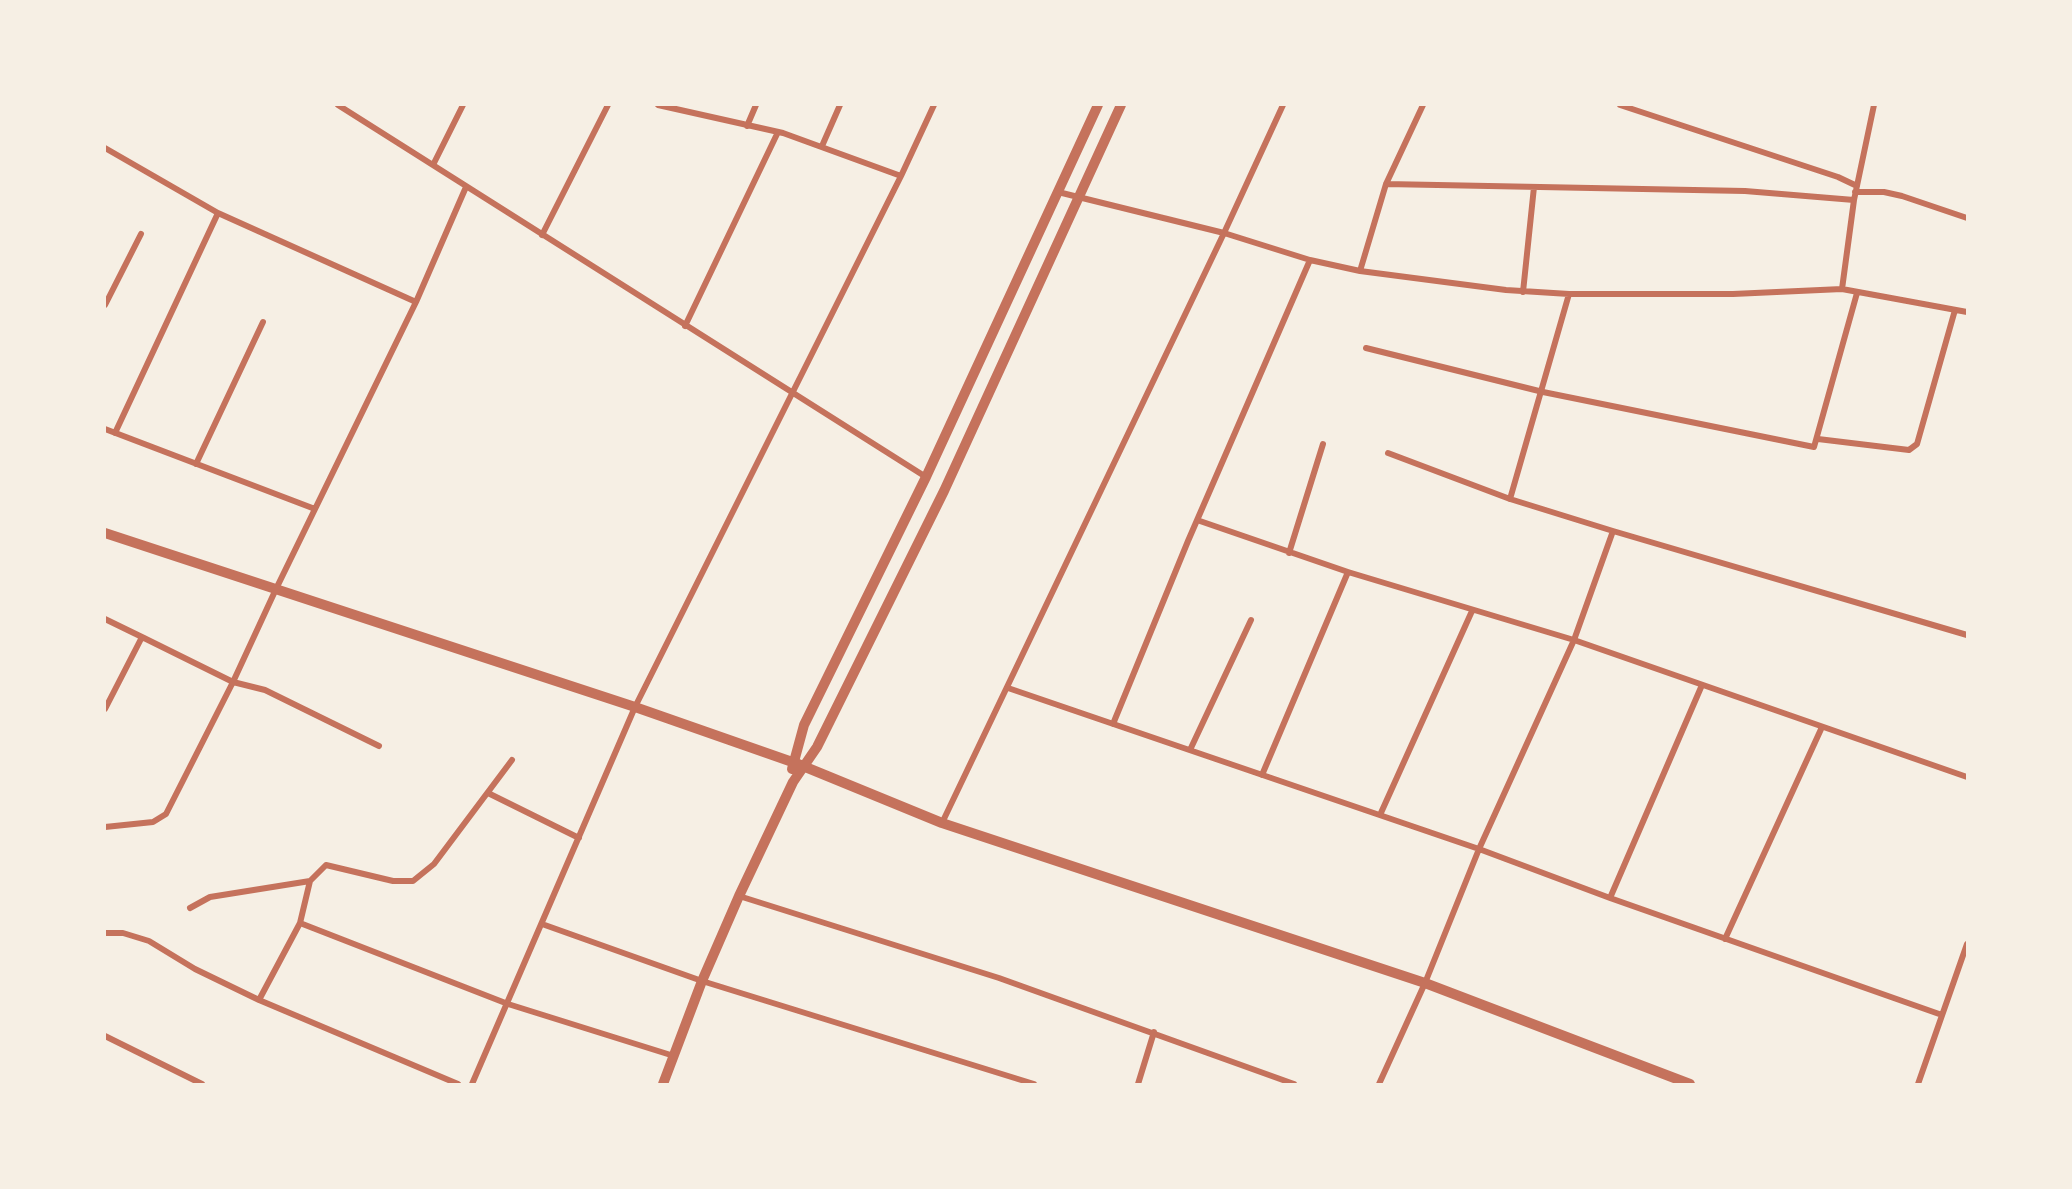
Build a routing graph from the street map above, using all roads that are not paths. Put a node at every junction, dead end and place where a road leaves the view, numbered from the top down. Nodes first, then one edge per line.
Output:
1 (338, 105) edge
2 (463, 105) edge
3 (608, 105) edge
4 (658, 105) edge
5 (756, 105) edge
6 (840, 105) edge
7 (934, 105) edge
8 (1098, 105) edge
9 (1121, 105) edge
10 (1283, 105) edge
11 (1423, 105) edge
12 (1620, 105) edge
13 (1874, 105) edge
14 (747, 126) junction
15 (778, 132) junction
16 (822, 146) junction
17 (105, 148) edge
18 (433, 165) junction
19 (901, 176) junction
20 (1386, 184) junction
21 (466, 187) junction
22 (1534, 187) junction
23 (1058, 192) junction
24 (1855, 193) junction
25 (1079, 196) junction
26 (218, 213) junction
27 (1967, 218) edge
28 (1224, 233) junction
29 (141, 234) dead end
30 (542, 235) junction
31 (1310, 260) junction
32 (1360, 271) junction
33 (1842, 289) junction
34 (1522, 292) junction
35 (1857, 293) junction
36 (1569, 294) junction
37 (416, 302) junction
38 (105, 305) edge
39 (1955, 310) junction
40 (1967, 312) edge
41 (263, 321) dead end
42 (686, 326) junction
43 (1366, 348) dead end
44 (1543, 392) junction
45 (792, 394) junction
46 (105, 429) edge
47 (115, 433) junction
48 (1818, 439) junction
49 (1323, 444) dead end
50 (1388, 453) dead end
51 (196, 464) junction
52 (926, 477) junction
53 (1510, 499) junction
54 (315, 509) junction
55 (1197, 520) junction
56 (1613, 531) junction
57 (105, 533) edge
58 (1289, 554) junction
59 (1348, 572) junction
60 (276, 589) junction
61 (1472, 611) junction
62 (105, 620) edge
63 (1251, 620) dead end
64 (1967, 635) edge
65 (142, 637) junction
66 (1574, 640) junction
67 (233, 682) junction
68 (1702, 685) junction
69 (1008, 688) junction
70 (636, 707) junction
71 (105, 709) edge
72 (1113, 724) junction
73 (1822, 727) junction
74 (379, 746) dead end
75 (1190, 750) junction
76 (512, 760) dead end
77 (792, 763) junction
78 (804, 767) junction
79 (1262, 775) junction
80 (1967, 777) edge
81 (793, 782) junction
82 (488, 793) junction
83 (1380, 815) junction
84 (942, 823) junction
85 (105, 827) edge
86 (579, 838) junction
87 (1479, 849) junction
88 (310, 881) junction
89 (740, 896) junction
90 (1610, 898) junction
91 (190, 908) dead end
92 (300, 923) junction
93 (542, 924) junction
94 (105, 933) edge
95 (1725, 939) junction
96 (1967, 944) edge
97 (702, 981) junction
98 (1425, 983) junction
99 (259, 1000) junction
100 (508, 1004) junction
101 (1942, 1015) junction
102 (1154, 1032) junction
103 (105, 1036) edge
104 (674, 1056) junction
105 (666, 1083) edge
106 (202, 1084) edge
107 (458, 1084) edge
108 (472, 1084) edge
109 (1034, 1084) edge
110 (1138, 1084) edge
111 (1294, 1084) edge
112 (1379, 1084) edge
113 (1690, 1084) edge
114 (1918, 1084) edge

1 - 18 street
2 - 18 street
3 - 30 street
4 - 14 street
5 - 14 street
6 - 16 street
7 - 19 street
8 - 23 street
9 - 25 street
10 - 28 street
11 - 20 street
12 - 24 street
13 - 24 street
14 - 15 street
15 - 16 street
15 - 42 street
16 - 19 street
17 - 26 street
18 - 21 street
19 - 45 street
20 - 22 street
20 - 32 street
21 - 30 street
21 - 37 street
22 - 24 street
22 - 34 street
23 - 25 street
23 - 52 street
24 - 27 street
24 - 33 street
25 - 28 street
25 - 78 street
26 - 37 street
26 - 47 street
28 - 31 street
28 - 69 street
29 - 38 street
30 - 42 street
31 - 32 street
31 - 55 street
32 - 34 street
33 - 35 street
33 - 36 street
34 - 36 street
35 - 39 street
35 - 48 street
36 - 44 street
37 - 54 street
39 - 40 street
39 - 48 street
41 - 51 street
42 - 45 street
43 - 44 street
44 - 48 street
44 - 53 street
45 - 52 street
45 - 70 street
46 - 47 street
47 - 51 street
49 - 58 street
50 - 53 street
51 - 54 street
52 - 77 street
53 - 56 street
54 - 60 street
55 - 58 street
55 - 72 street
56 - 64 street
56 - 66 street
57 - 60 street
58 - 59 street
59 - 61 street
59 - 79 street
60 - 67 street
60 - 70 street
61 - 66 street
61 - 83 street
62 - 65 street
63 - 75 street
65 - 67 street
65 - 71 street
66 - 68 street
66 - 87 street
67 - 74 street
67 - 85 street
68 - 73 street
68 - 90 street
69 - 72 street
69 - 84 street
70 - 77 street
70 - 86 street
72 - 75 street
73 - 80 street
73 - 95 street
75 - 79 street
76 - 82 street
77 - 78 street
77 - 81 street
78 - 81 street
78 - 84 street
79 - 83 street
81 - 89 street
82 - 86 street
82 - 88 street
83 - 87 street
84 - 98 street
86 - 93 street
87 - 90 street
87 - 98 street
88 - 91 street
88 - 92 street
89 - 97 street
89 - 102 street
90 - 95 street
92 - 99 street
92 - 100 street
93 - 97 street
93 - 100 street
94 - 99 street
95 - 101 street
96 - 101 street
97 - 104 street
97 - 109 street
98 - 112 street
98 - 113 street
99 - 107 street
100 - 104 street
100 - 108 street
101 - 114 street
102 - 110 street
102 - 111 street
103 - 106 street
104 - 105 street

